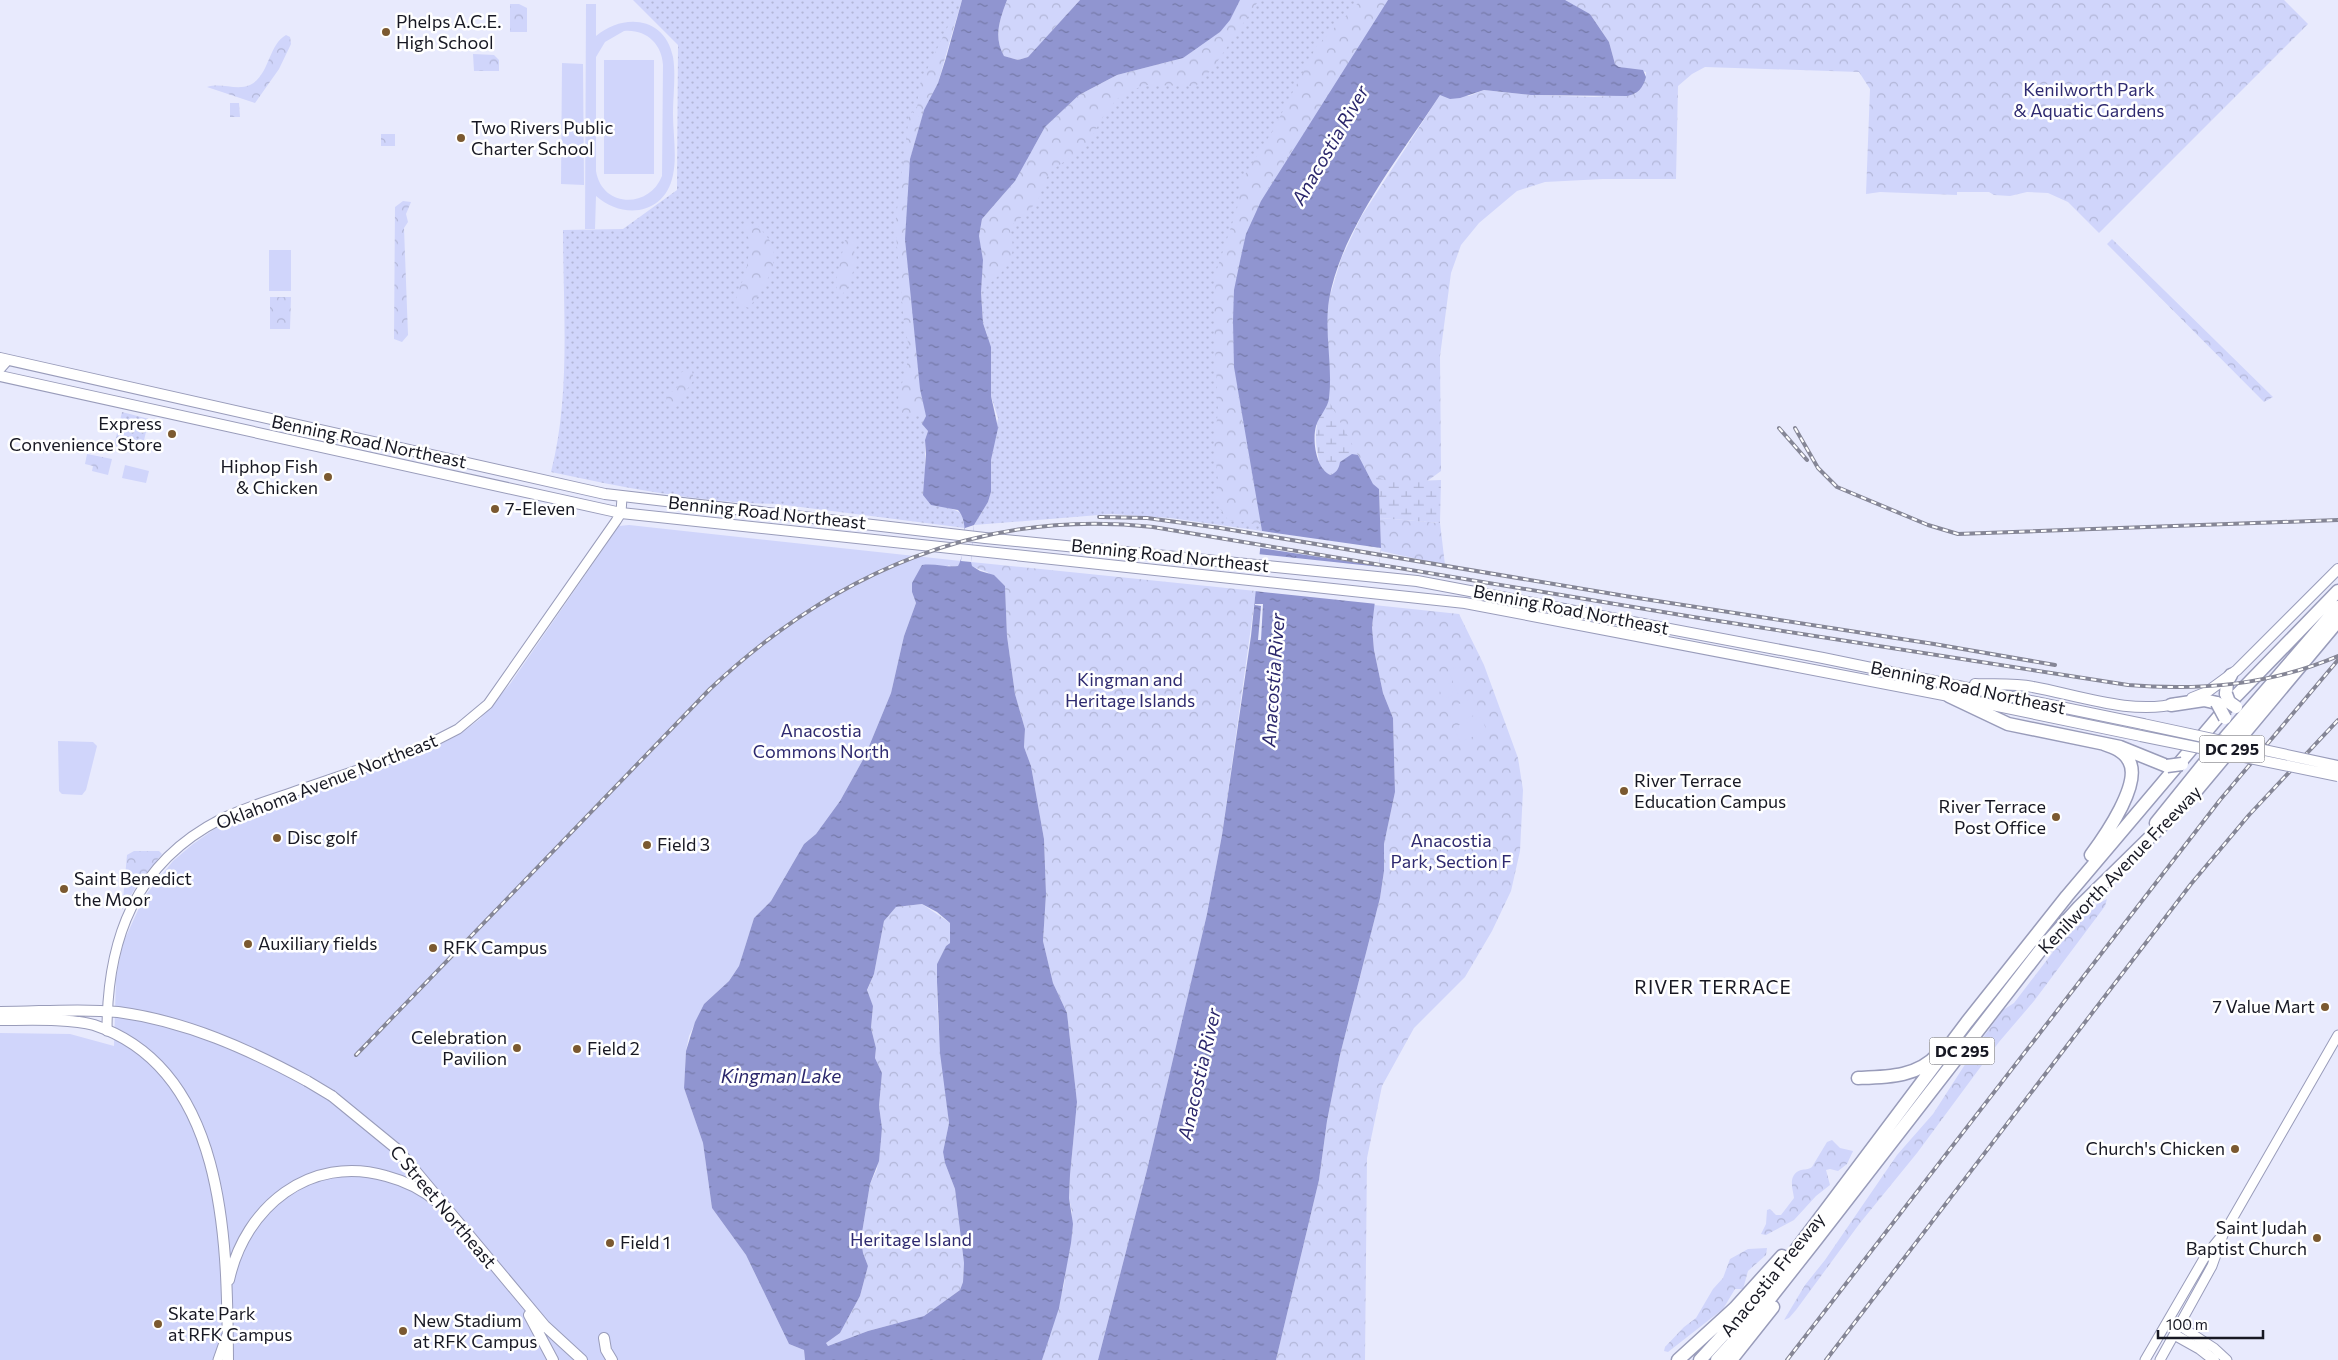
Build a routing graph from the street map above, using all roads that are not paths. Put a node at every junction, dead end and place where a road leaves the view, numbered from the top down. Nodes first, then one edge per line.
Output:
1 (4, 359) edge
2 (0, 369) edge
3 (0, 376) edge
4 (622, 497) junction
5 (621, 513) junction
6 (2338, 569) edge
7 (2338, 591) edge
8 (2338, 607) edge
9 (2338, 621) edge
10 (2231, 675) junction
11 (1943, 682) junction
12 (1948, 696) junction
13 (2221, 699) junction
14 (2171, 705) junction
15 (2252, 706) junction
16 (2220, 743) junction
17 (2104, 744) junction
18 (2338, 766) edge
19 (2338, 776) edge
20 (2118, 869) junction
21 (2036, 935) junction
22 (0, 1012) edge
23 (107, 1012) junction
24 (0, 1020) edge
25 (1967, 1022) junction
26 (107, 1031) junction
27 (2338, 1035) edge
28 (1858, 1078) dead end
29 (1843, 1187) junction
30 (440, 1203) junction
31 (245, 1234) junction
32 (2223, 1235) junction
33 (1815, 1241) junction
34 (224, 1252) junction
35 (512, 1288) junction
36 (226, 1291) junction
37 (2169, 1320) junction
38 (2164, 1329) junction
39 (2178, 1331) junction
40 (226, 1336) junction
41 (604, 1338) dead end
42 (218, 1360) edge
43 (228, 1360) edge
44 (553, 1360) edge
45 (582, 1360) edge
46 (612, 1360) edge
47 (1678, 1360) edge
48 (1700, 1360) edge
49 (1717, 1360) edge
50 (1732, 1360) edge
51 (2146, 1360) edge
52 (2160, 1360) edge
53 (2214, 1360) edge
54 (2227, 1360) edge

1 - 2 street
1 - 4 main road, Benning Road Northeast
3 - 5 main road, Benning Road Northeast
4 - 5 street
4 - 11 main road, Benning Road Northeast
5 - 12 main road, Benning Road Northeast
5 - 23 street, Oklahoma Avenue Northeast
6 - 10 main road
7 - 21 highway, Kenilworth Avenue Freeway / DC 295
8 - 15 highway
9 - 20 highway, Kenilworth Avenue Freeway / DC 295
10 - 13 highway
10 - 14 main road
11 - 14 main road
11 - 18 main road, Benning Road Northeast, bridge
12 - 17 highway
12 - 19 main road, Benning Road Northeast, bridge
13 - 14 highway
13 - 15 highway, bridge
13 - 16 highway, bridge
15 - 16 highway
16 - 17 highway, bridge
16 - 20 highway
17 - 21 highway
20 - 33 highway, Kenilworth Avenue Freeway / DC 295
21 - 25 highway, Kenilworth Avenue Freeway / DC 295
22 - 23 main road, C Street Northeast
23 - 26 street, Oklahoma Avenue Northeast
23 - 30 main road, C Street Northeast, bridge
24 - 26 main road
25 - 28 highway
25 - 29 highway, Kenilworth Avenue Freeway / DC 295
26 - 34 main road
27 - 32 street
29 - 47 highway
29 - 48 highway, Anacostia Freeway / DC 295
30 - 31 main road
30 - 35 main road, C Street Northeast
31 - 34 main road
31 - 36 main road
32 - 37 street
32 - 39 street
33 - 49 highway
33 - 50 highway, Anacostia Freeway / DC 295
34 - 36 main road
35 - 44 main road
35 - 45 main road, C Street Northeast
36 - 40 main road
37 - 38 street
37 - 39 street
38 - 39 street
38 - 51 street
39 - 52 street
39 - 53 main road
39 - 54 street
40 - 42 street
40 - 43 main road
41 - 46 main road

